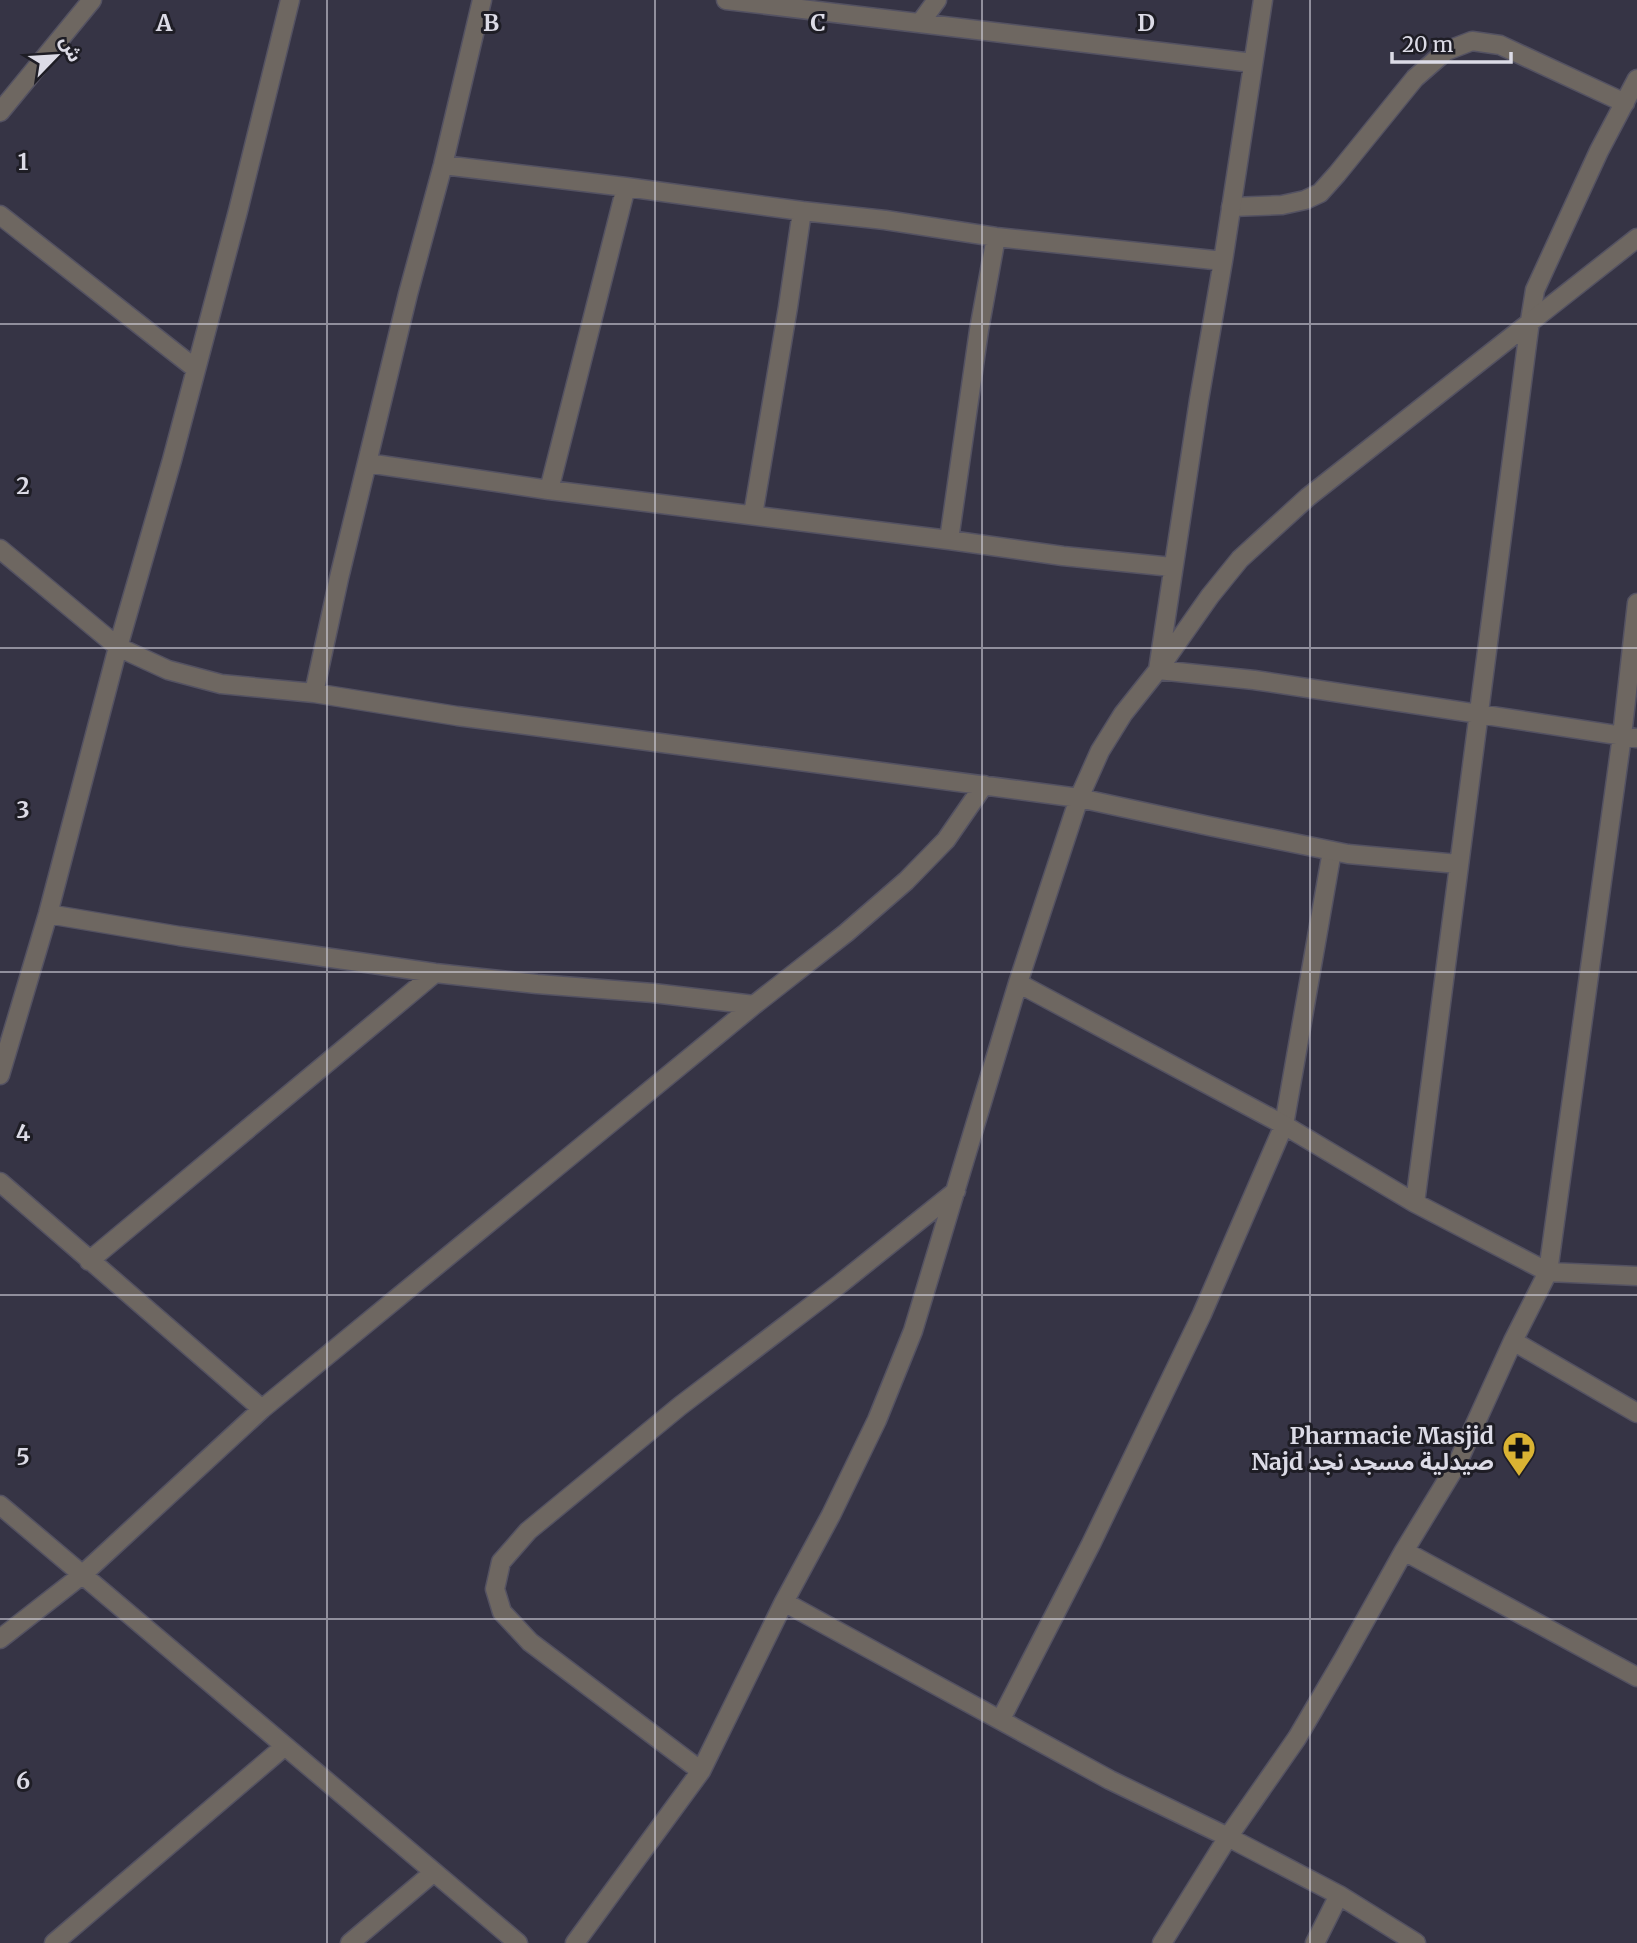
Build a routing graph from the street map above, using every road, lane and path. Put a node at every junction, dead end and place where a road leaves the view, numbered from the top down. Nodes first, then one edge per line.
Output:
1 (92, 0) edge
2 (289, 0) edge
3 (482, 0) edge
4 (726, 0) edge
5 (937, 0) edge
6 (1263, 0) edge
7 (920, 23) junction
8 (1253, 63) junction
9 (1637, 79) edge
10 (1625, 103) junction
11 (0, 113) edge
12 (443, 165) junction
13 (626, 187) junction
14 (1231, 207) junction
15 (802, 211) junction
16 (0, 215) edge
17 (996, 237) junction
18 (1637, 238) edge
19 (1223, 261) junction
20 (1530, 321) junction
21 (196, 369) junction
22 (367, 463) junction
23 (548, 489) junction
24 (754, 515) junction
25 (949, 540) junction
26 (2, 555) edge
27 (1172, 567) junction
28 (1637, 603) edge
29 (118, 647) junction
30 (1158, 670) junction
31 (314, 693) junction
32 (1478, 712) junction
33 (1630, 737) edge
34 (984, 785) junction
35 (1079, 798) junction
36 (1332, 850) junction
37 (1458, 864) junction
38 (48, 914) junction
39 (435, 973) junction
40 (1018, 983) junction
41 (754, 1005) junction
42 (0, 1075) edge
43 (1284, 1125) junction
44 (0, 1182) edge
45 (956, 1191) junction
46 (1415, 1203) junction
47 (89, 1261) junction
48 (1549, 1272) junction
49 (1637, 1276) edge
50 (1513, 1341) junction
51 (262, 1409) junction
52 (1637, 1413) edge
53 (0, 1505) edge
54 (1404, 1551) junction
55 (82, 1575) junction
56 (783, 1602) junction
57 (0, 1639) edge
58 (1637, 1677) edge
59 (1000, 1719) junction
60 (285, 1746) junction
61 (701, 1771) junction
62 (1228, 1838) junction
63 (434, 1872) junction
64 (1339, 1895) junction
65 (54, 1943) edge
66 (350, 1943) edge
67 (518, 1943) edge
68 (575, 1943) edge
69 (1161, 1943) edge
70 (1315, 1943) edge
71 (1416, 1943) edge

1 - 11 street
2 - 21 street
3 - 12 street
4 - 7 street
5 - 7 street
6 - 8 street
7 - 8 street
8 - 14 street
9 - 10 street
10 - 14 street
10 - 20 street
12 - 13 street
12 - 22 street
13 - 15 street
13 - 23 street
14 - 19 street
15 - 17 street
15 - 24 street
16 - 21 street
17 - 19 street
17 - 25 street
18 - 20 street
19 - 27 street
20 - 30 street
20 - 32 street
21 - 29 street
22 - 23 street
22 - 31 street
23 - 24 street
24 - 25 street
25 - 27 street
26 - 29 street
27 - 30 street
28 - 33 street
29 - 31 street
29 - 38 street
30 - 32 street
30 - 35 street
31 - 34 street
32 - 33 street
32 - 37 street
33 - 48 street
34 - 35 street
34 - 41 street
35 - 36 street
35 - 40 street
36 - 37 street
36 - 43 street
37 - 46 street
38 - 39 street
38 - 42 street
39 - 41 street
39 - 47 street
40 - 43 street
40 - 45 street
41 - 51 street
43 - 46 street
43 - 59 street
44 - 47 street
45 - 56 street
45 - 61 street
46 - 48 street
47 - 51 street
48 - 49 street
48 - 50 street
50 - 52 street
50 - 54 street
51 - 55 street
53 - 55 street
54 - 58 street
54 - 62 street
55 - 57 street
55 - 60 street
56 - 59 street
56 - 61 street
59 - 62 street
60 - 63 street
60 - 65 street
61 - 68 street
62 - 64 street
62 - 69 street
63 - 66 street
63 - 67 street
64 - 70 street
64 - 71 street

